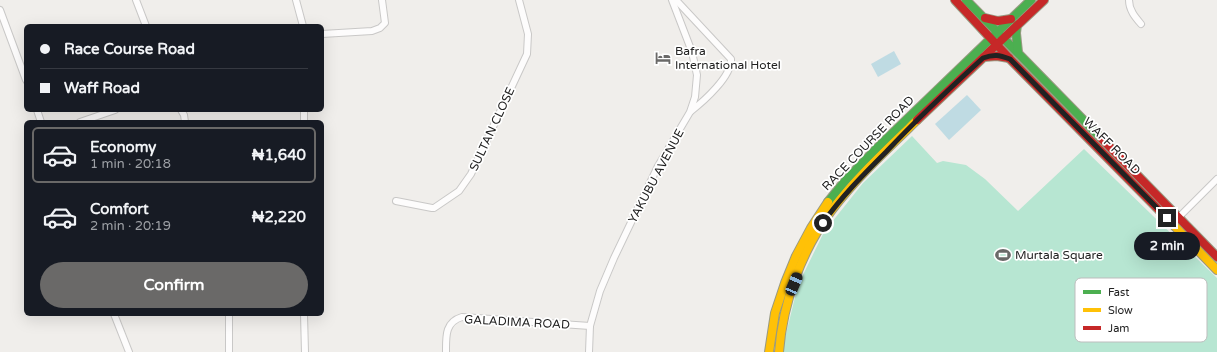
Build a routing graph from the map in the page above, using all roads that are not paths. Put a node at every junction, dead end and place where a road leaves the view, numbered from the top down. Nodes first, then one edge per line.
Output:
1 (136, 0) edge
2 (296, 0) edge
3 (382, 0) edge
4 (519, 0) edge
5 (672, 0) edge
6 (676, 0) edge
7 (955, 0) edge
8 (966, 0) edge
9 (1031, 0) edge
10 (1044, 0) edge
11 (1129, 0) edge
12 (0, 10) edge
13 (1012, 18) junction
14 (980, 21) junction
15 (145, 24) edge
16 (302, 24) edge
17 (1141, 24) dead end
18 (1017, 25) junction
19 (997, 32) junction
20 (324, 34) edge
21 (991, 38) junction
22 (1004, 38) junction
23 (997, 44) junction
24 (1018, 52) junction
25 (980, 55) junction
26 (1010, 59) junction
27 (24, 75) edge
28 (109, 112) edge
29 (690, 112) junction
30 (86, 120) edge
31 (1217, 179) edge
32 (396, 200) dead end
33 (1179, 217) junction
34 (1217, 257) edge
35 (1217, 270) edge
36 (115, 316) edge
37 (229, 316) edge
38 (304, 316) edge
39 (590, 326) junction
40 (129, 352) edge
41 (229, 352) edge
42 (305, 352) edge
43 (446, 352) edge
44 (589, 352) edge
45 (769, 352) edge
46 (779, 352) edge

1 - 15 street
2 - 16 street
3 - 20 street
4 - 32 street, SULTAN CLOSE
5 - 29 street, YAKUBU AVENUE
6 - 29 street
7 - 14 main road
8 - 14 main road
9 - 13 main road, RACE COURSE ROAD
10 - 18 main road, RACE COURSE ROAD
11 - 17 street
12 - 27 street
13 - 14 main road
13 - 19 main road, RACE COURSE ROAD
14 - 19 main road, WAFF ROAD
14 - 21 main road, WAFF ROAD
14 - 25 main road
18 - 22 main road, RACE COURSE ROAD
18 - 24 main road
19 - 21 main road, RACE COURSE ROAD
19 - 22 main road, WAFF ROAD
21 - 23 main road, WAFF ROAD
21 - 25 main road, RACE COURSE ROAD
22 - 23 main road, RACE COURSE ROAD
22 - 24 main road, WAFF ROAD
23 - 25 main road, RACE COURSE ROAD
23 - 26 main road, WAFF ROAD
24 - 33 main road, WAFF ROAD
25 - 26 main road
25 - 45 main road, RACE COURSE ROAD
25 - 46 main road, RACE COURSE ROAD
26 - 35 main road, WAFF ROAD
28 - 30 street
29 - 39 street, YAKUBU AVENUE
31 - 33 street
33 - 34 main road, WAFF ROAD
36 - 40 street
37 - 41 street
38 - 42 street
39 - 43 street, GALADIMA ROAD
39 - 44 street, YAKUBU AVENUE

